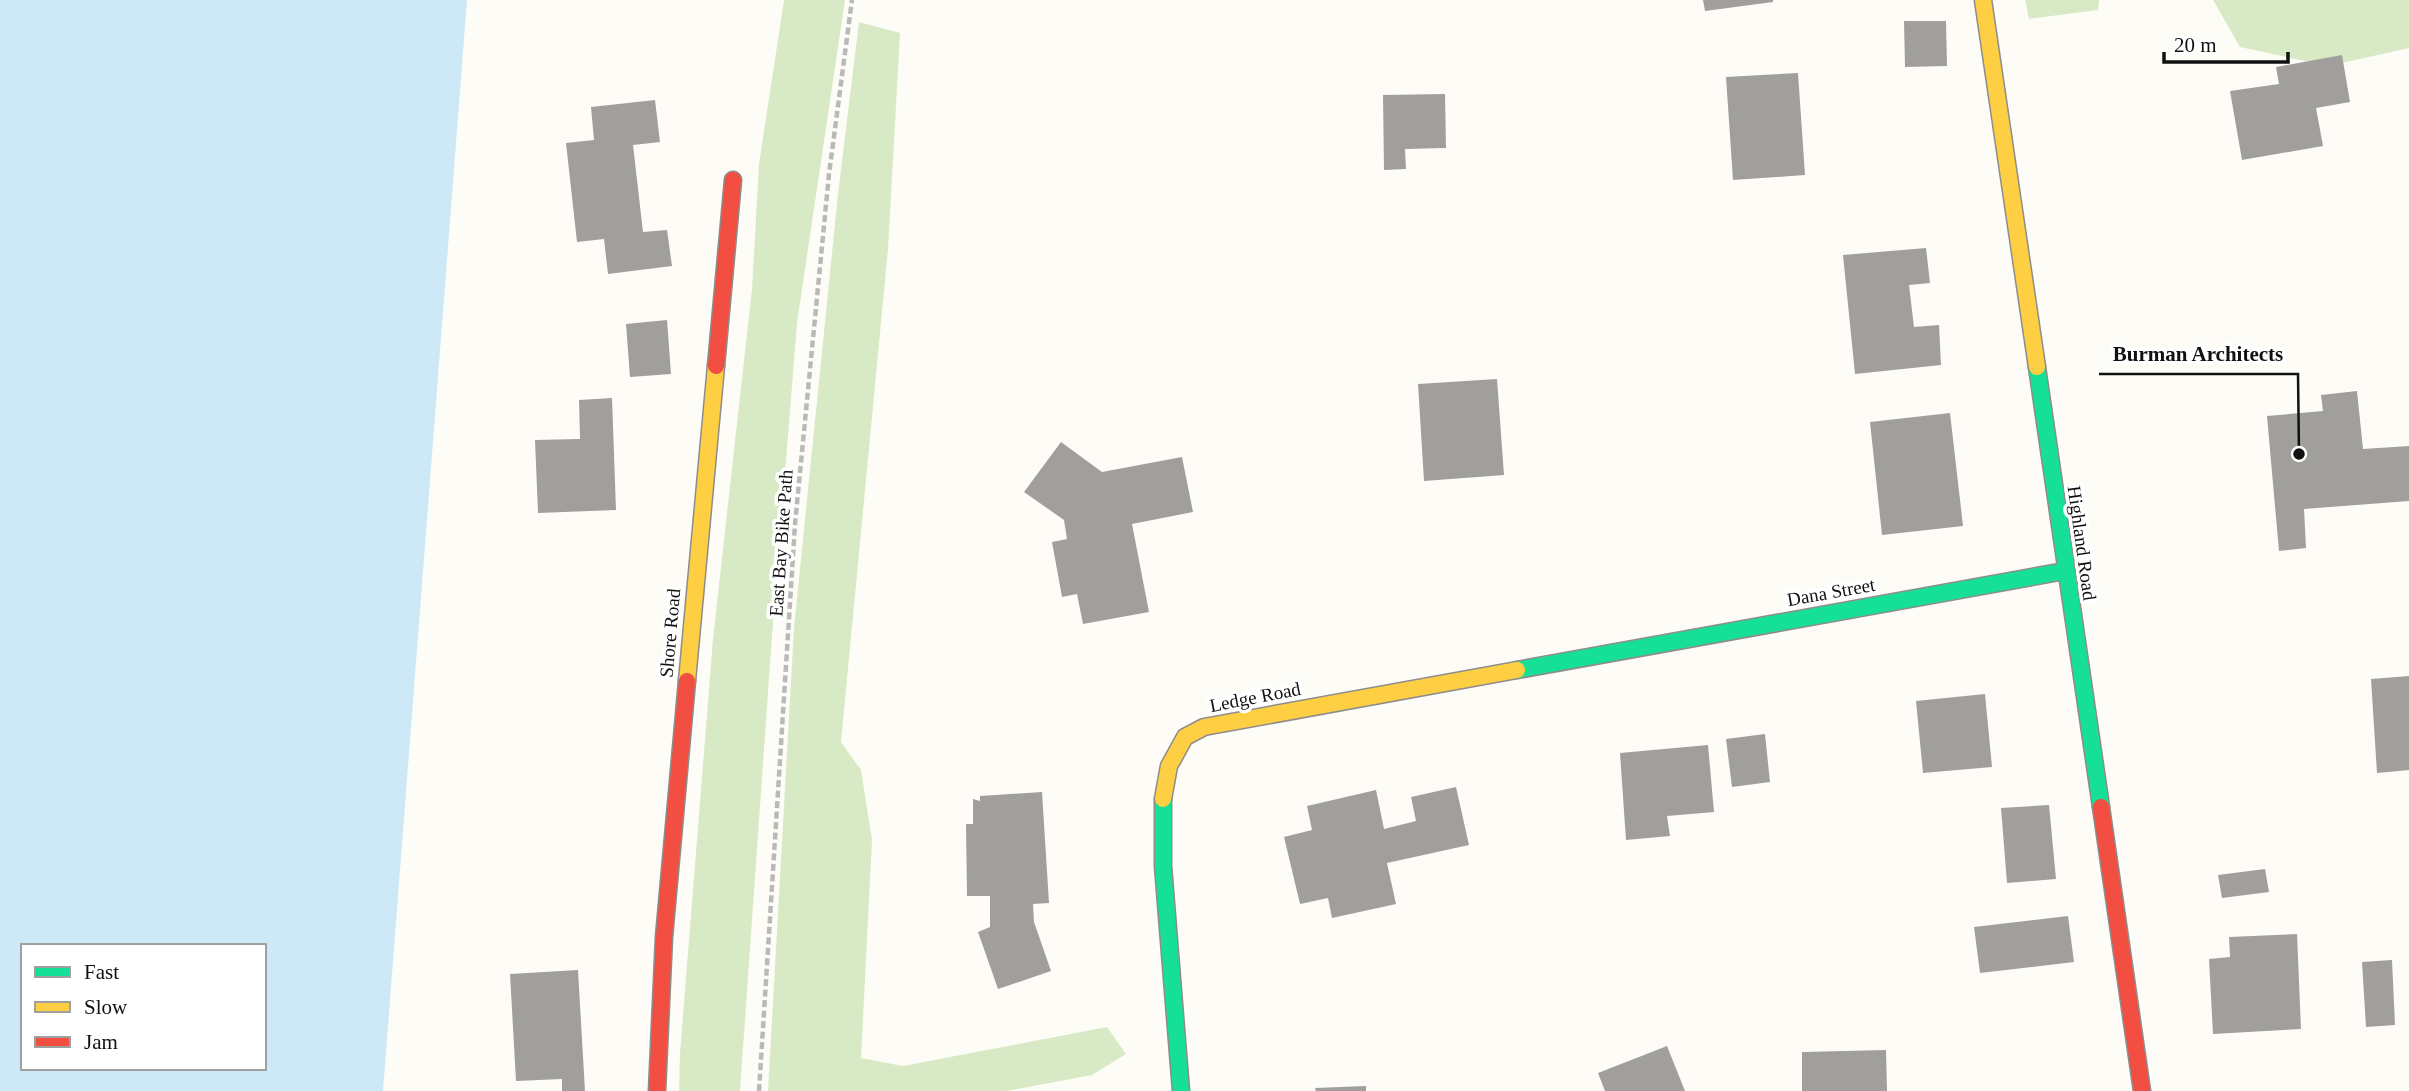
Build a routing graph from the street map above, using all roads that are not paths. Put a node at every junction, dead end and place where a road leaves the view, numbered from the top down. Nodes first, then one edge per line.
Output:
1 (1983, 0) edge
2 (733, 180) dead end
3 (2065, 571) junction
4 (1605, 653) joint
5 (657, 1091) edge
6 (1181, 1091) edge
7 (2142, 1091) edge

1 - 3 street, Highland Road
2 - 5 street, Shore Road
3 - 4 street, Dana Street
3 - 7 street, Highland Road
4 - 6 street, Ledge Road

